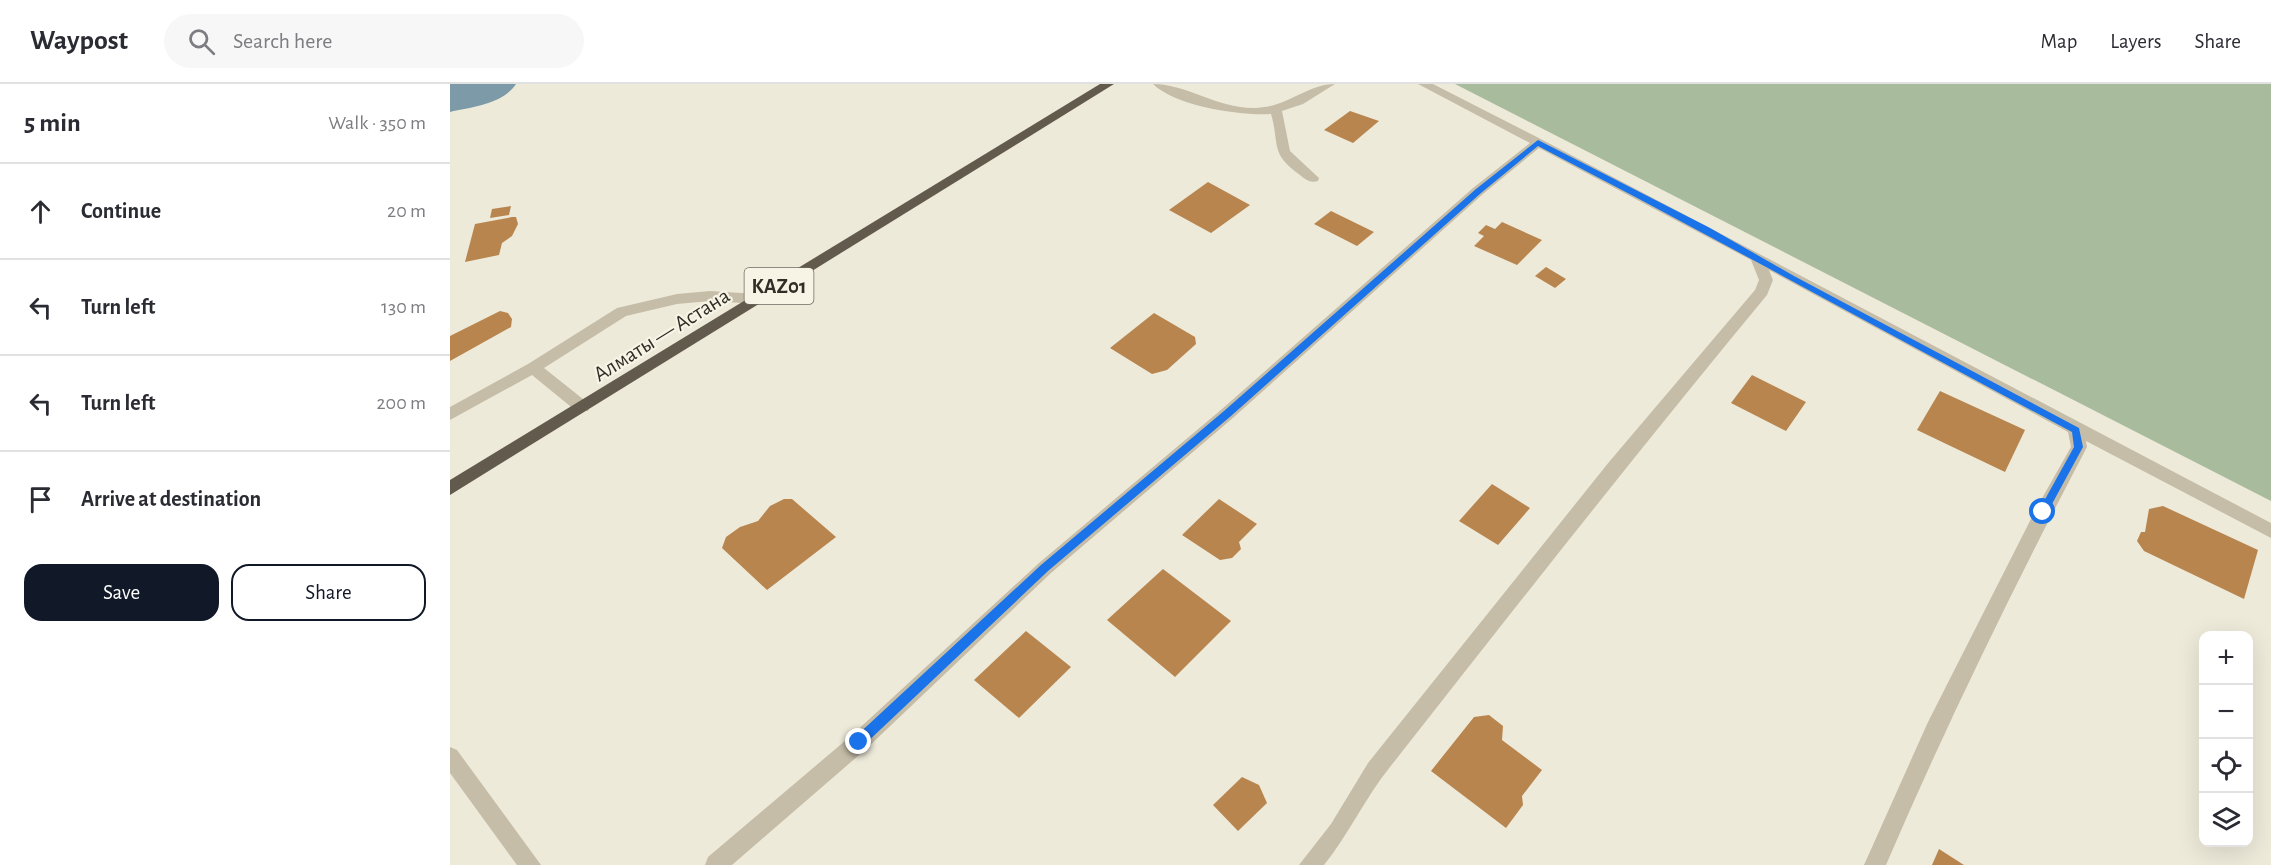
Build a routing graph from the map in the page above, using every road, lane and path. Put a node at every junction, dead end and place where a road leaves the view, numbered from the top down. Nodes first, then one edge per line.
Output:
1 (1108, 84) edge
2 (1159, 84) edge
3 (1329, 84) edge
4 (1424, 84) edge
5 (1275, 110) junction
6 (1538, 142) junction
7 (1313, 178) dead end
8 (1757, 259) junction
9 (758, 299) junction
10 (533, 368) junction
11 (582, 407) junction
12 (450, 414) edge
13 (2076, 430) junction
14 (450, 488) edge
15 (2271, 531) edge
16 (450, 757) edge
17 (530, 865) edge
18 (716, 865) edge
19 (1310, 865) edge
20 (1875, 865) edge

1 - 9 highway, Алматы — Астана / KАZ01
2 - 5 street
3 - 5 street
4 - 6 street
5 - 7 street
6 - 8 street
6 - 18 street
8 - 13 street
8 - 19 street
9 - 10 street
9 - 11 highway, Алматы — Астана / KАZ01
10 - 11 street
10 - 12 street
11 - 14 highway, Алматы — Астана / KАZ01
13 - 15 street
13 - 20 street
16 - 17 street

